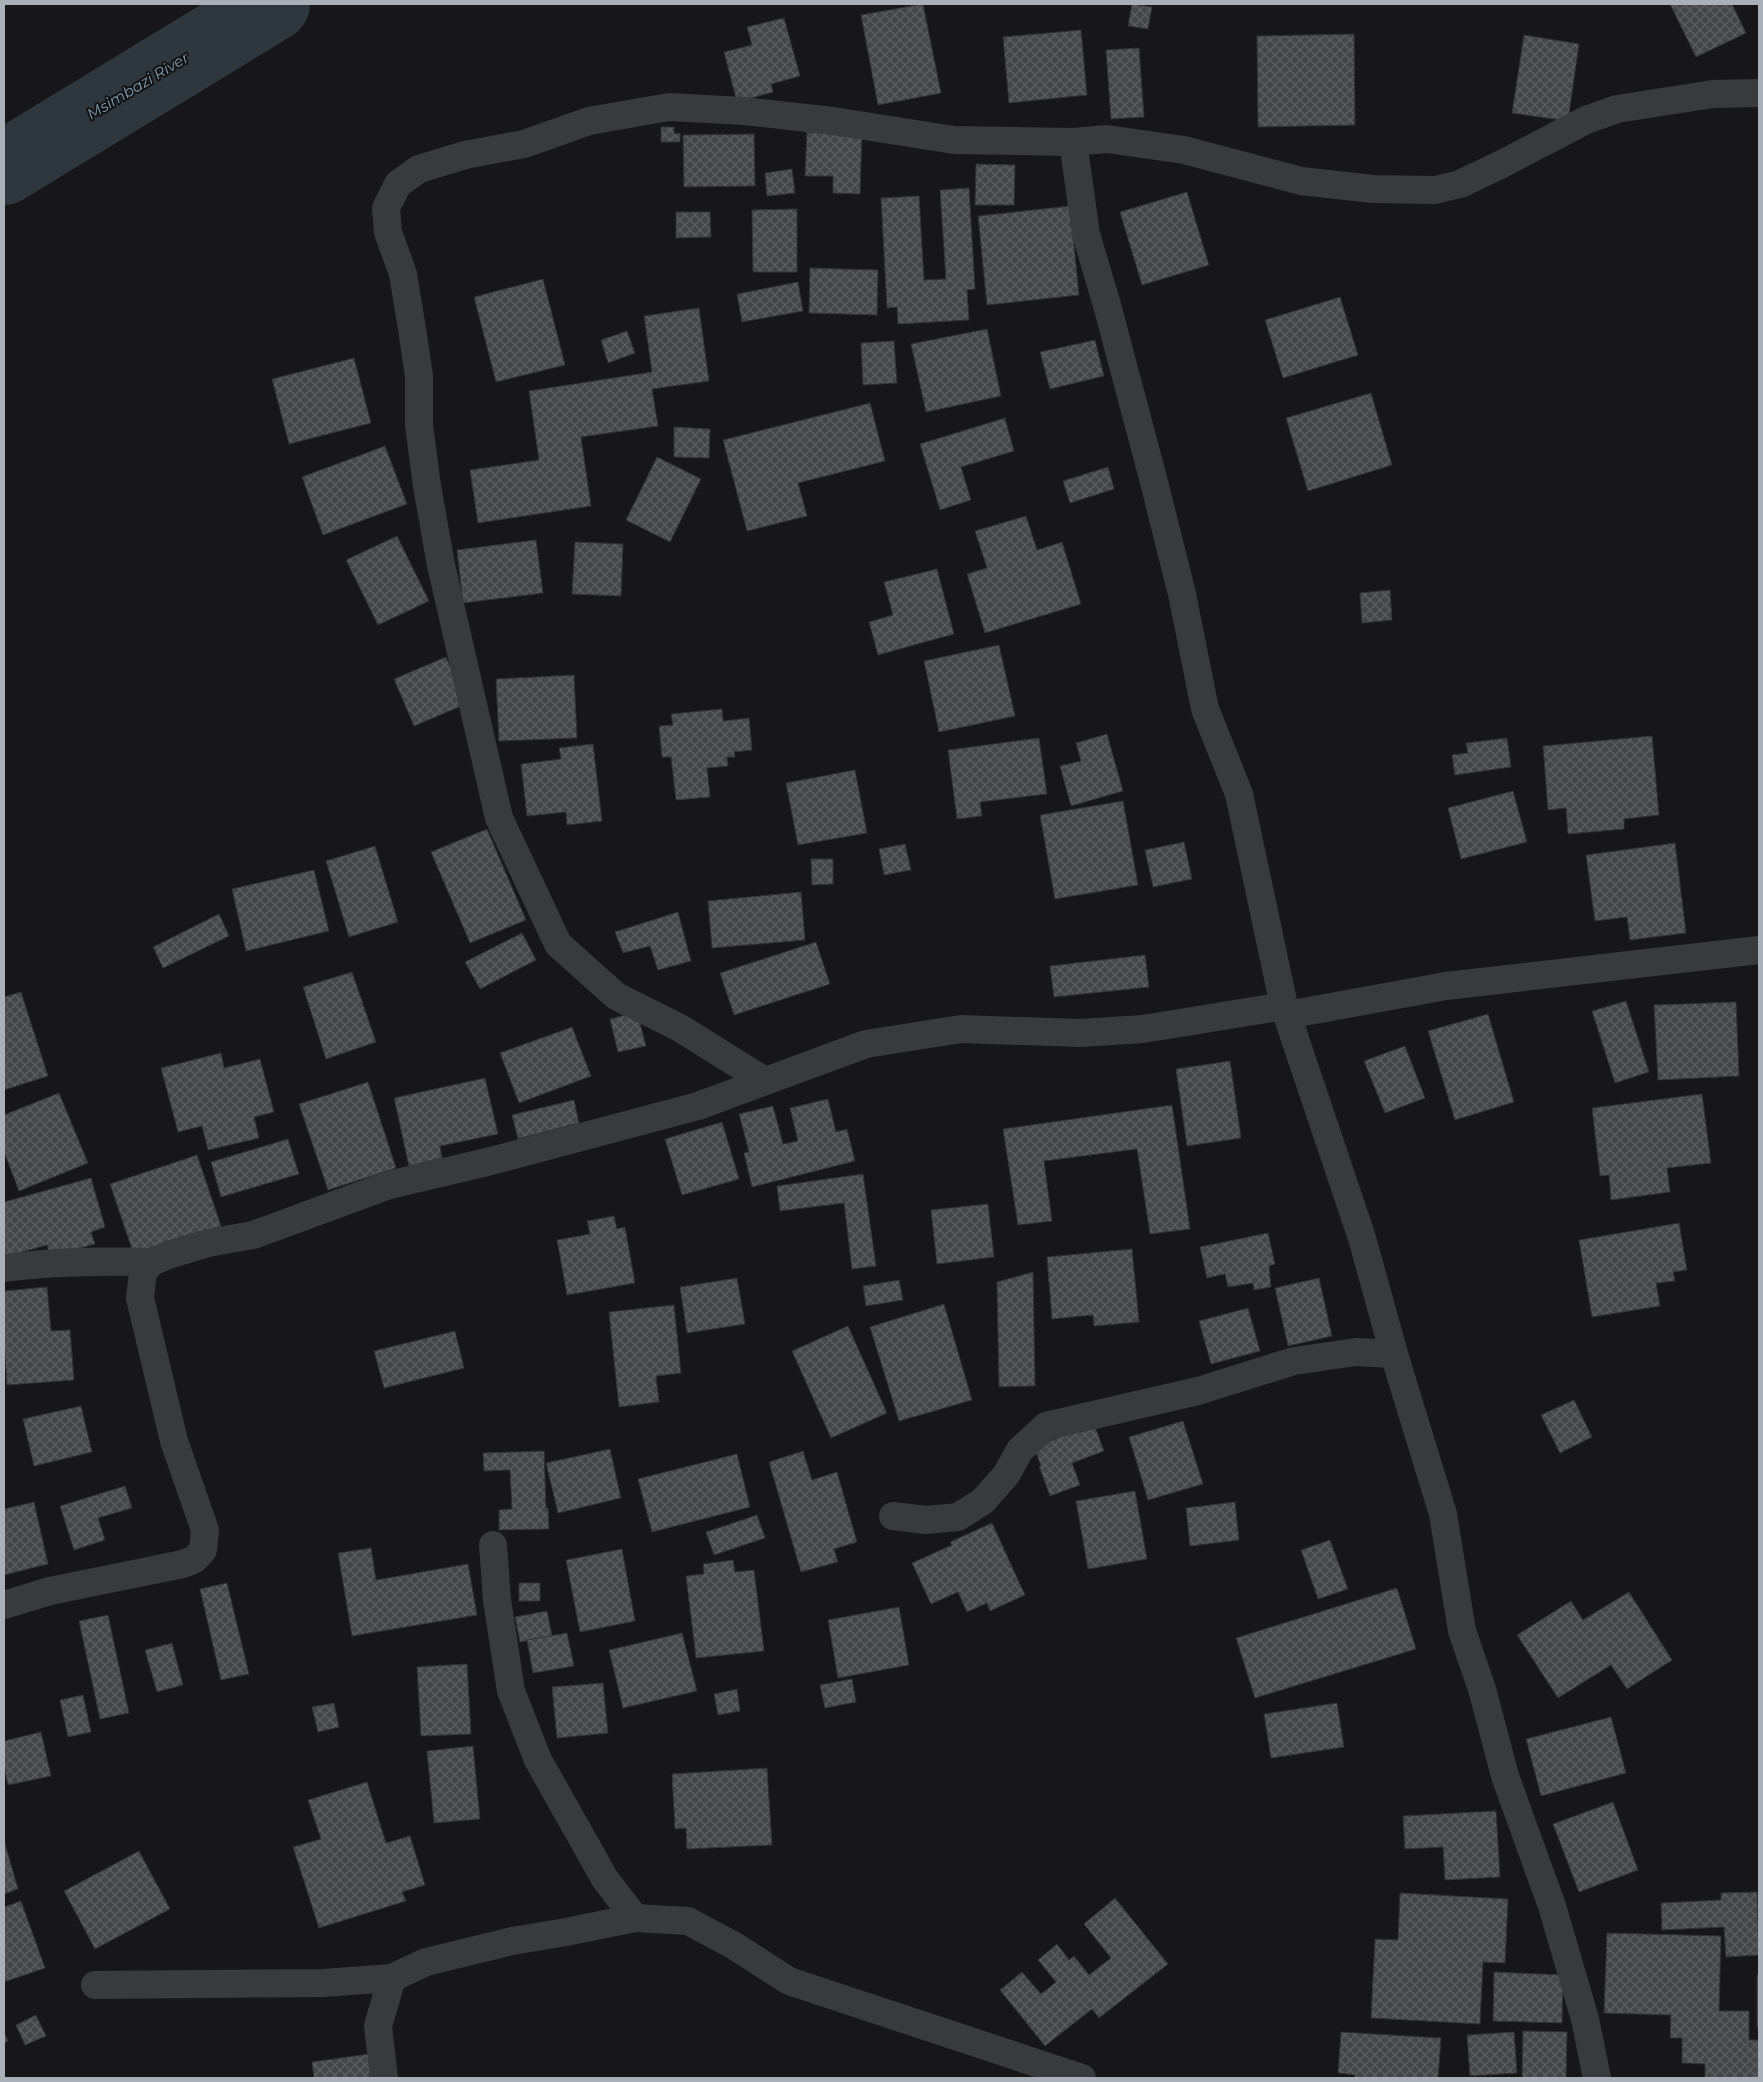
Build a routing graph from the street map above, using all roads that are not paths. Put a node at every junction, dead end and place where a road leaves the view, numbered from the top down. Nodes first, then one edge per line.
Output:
1 (1759, 93) edge
2 (1073, 142) junction
3 (1759, 950) edge
4 (1285, 1010) junction
5 (765, 1081) junction
6 (152, 1262) junction
7 (4, 1268) edge
8 (1394, 1354) junction
9 (893, 1516) dead end
10 (493, 1544) dead end
11 (4, 1605) edge
12 (635, 1918) junction
13 (392, 1978) junction
14 (95, 1985) dead end
15 (384, 2078) edge
16 (1082, 2078) edge
17 (1597, 2078) edge

1 - 2 street
2 - 4 street
2 - 5 street
3 - 4 street
4 - 5 street
4 - 8 street
5 - 6 street
6 - 7 street
6 - 11 street
8 - 9 street
8 - 17 street
10 - 12 street
12 - 13 street
12 - 16 street
13 - 14 street
13 - 15 street

